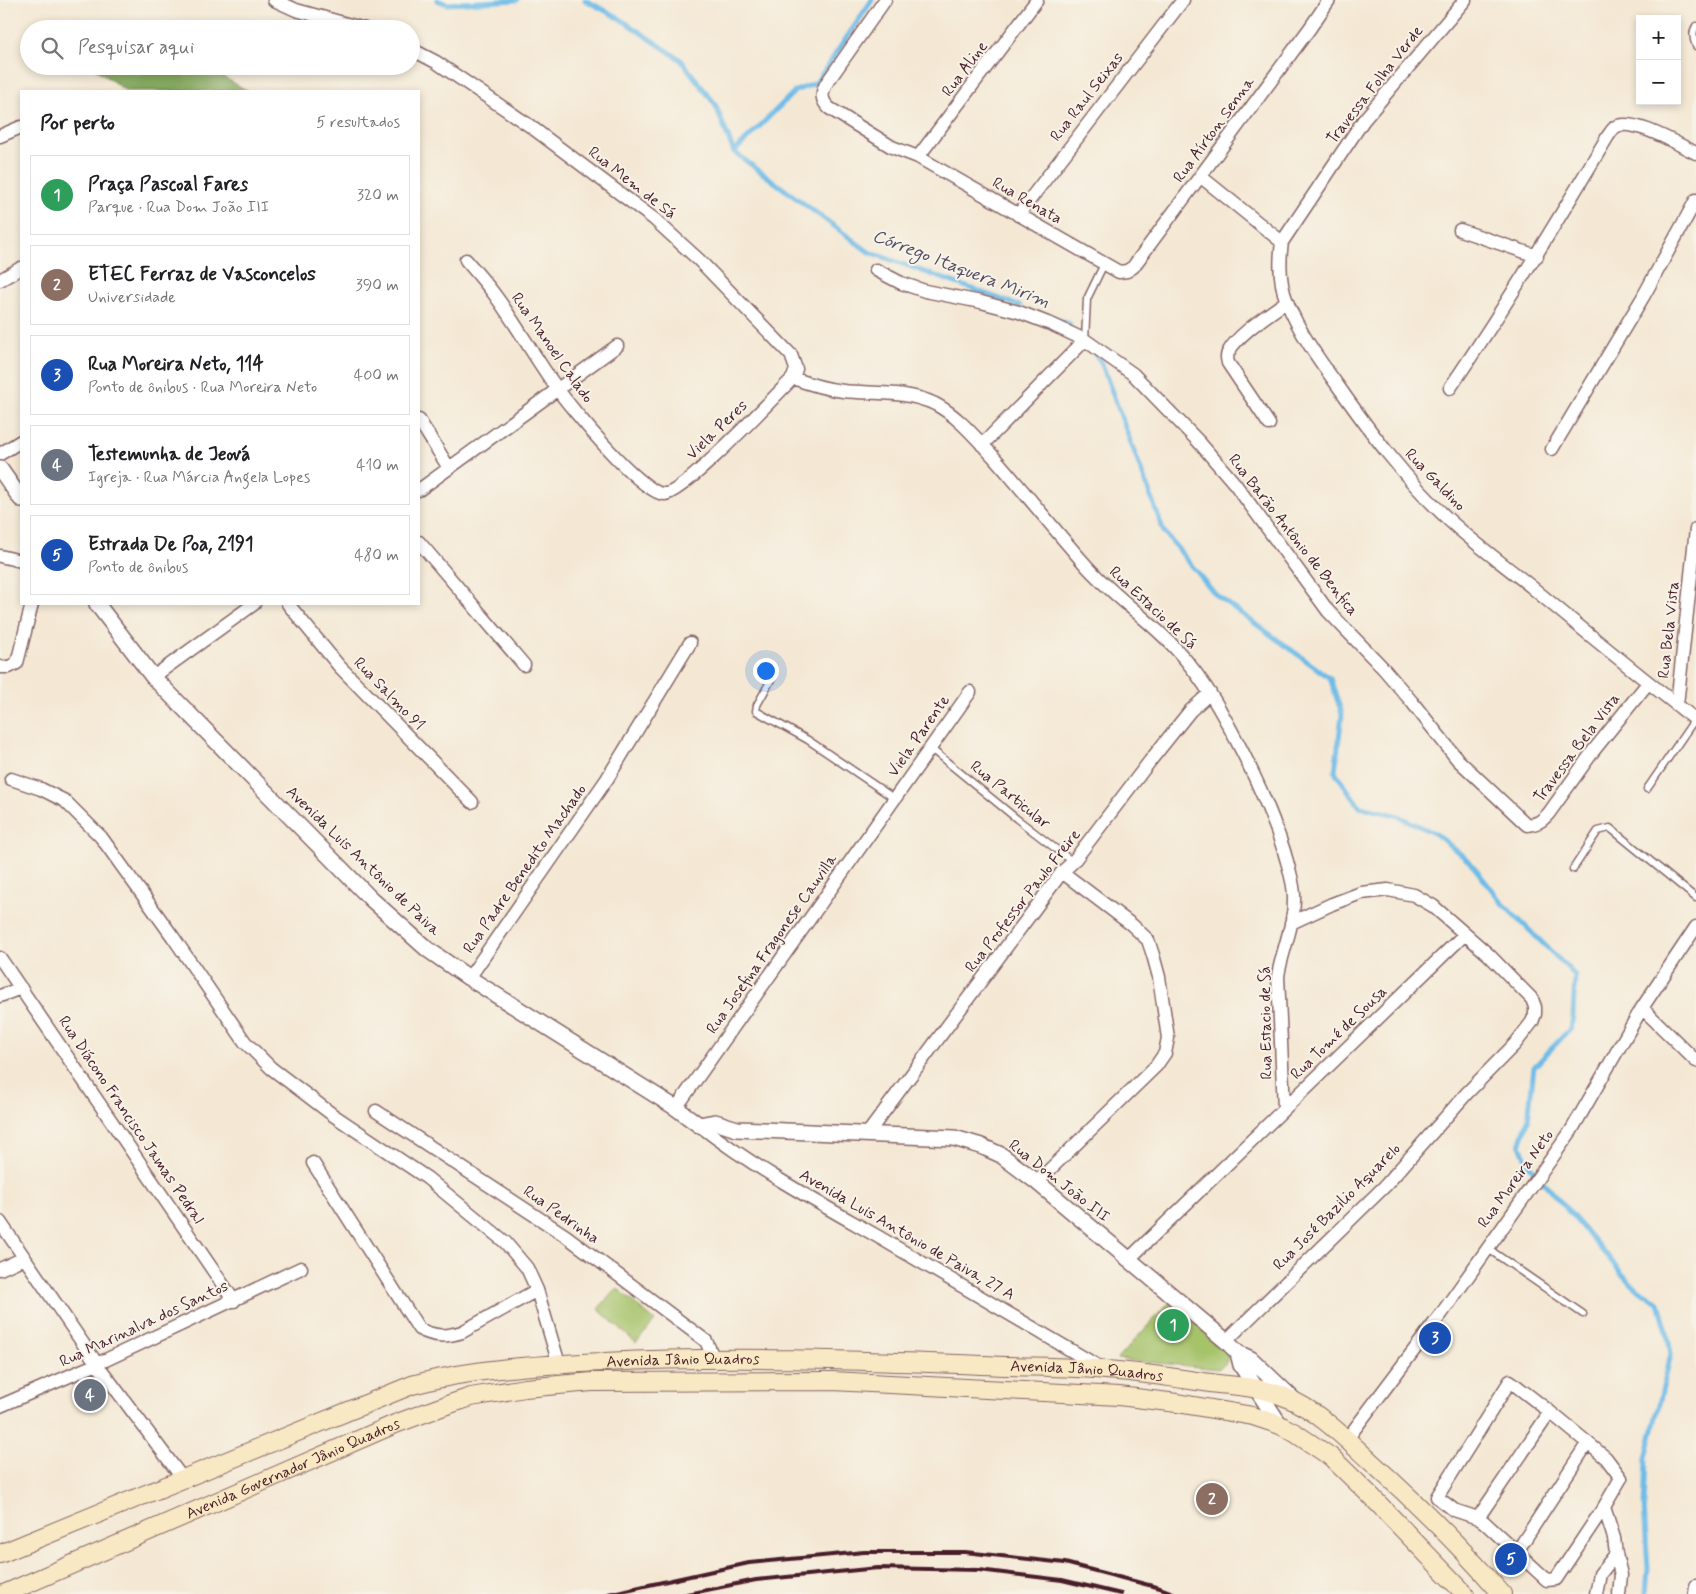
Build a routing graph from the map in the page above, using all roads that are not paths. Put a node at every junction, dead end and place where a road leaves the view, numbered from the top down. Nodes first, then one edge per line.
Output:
1 (274, 0) edge
2 (885, 0) edge
3 (1037, 0) edge
4 (1183, 0) edge
5 (1329, 0) edge
6 (1465, 0) edge
7 (333, 20) edge
8 (1696, 26) edge
9 (1696, 46) edge
10 (420, 54) edge
11 (20, 127) edge
12 (0, 136) edge
13 (1696, 153) edge
14 (918, 157) junction
15 (1200, 176) junction
16 (1696, 200) edge
17 (1018, 215) junction
18 (1460, 230) dead end
19 (1282, 242) junction
20 (1537, 256) junction
21 (466, 260) dead end
22 (1104, 264) junction
23 (20, 269) edge
24 (876, 270) dead end
25 (1119, 272) joint
26 (0, 280) edge
27 (1287, 301) junction
28 (1085, 340) junction
29 (617, 346) dead end
30 (793, 378) junction
31 (557, 388) junction
32 (1450, 388) dead end
33 (420, 422) edge
34 (1268, 424) dead end
35 (20, 442) edge
36 (982, 445) junction
37 (1552, 448) dead end
38 (0, 454) edge
39 (448, 468) junction
40 (0, 469) edge
41 (420, 489) edge
42 (657, 493) joint
43 (20, 498) edge
44 (1696, 529) edge
45 (420, 543) edge
46 (0, 556) edge
47 (20, 561) edge
48 (32, 605) edge
49 (98, 605) edge
50 (253, 605) edge
51 (289, 605) edge
52 (690, 643) dead end
53 (524, 665) dead end
54 (0, 666) edge
55 (153, 677) junction
56 (772, 678) dead end
57 (1648, 683) junction
58 (970, 692) dead end
59 (1210, 694) junction
60 (1677, 705) junction
61 (1696, 718) edge
62 (930, 748) junction
63 (11, 779) dead end
64 (1647, 789) dead end
65 (895, 799) junction
66 (472, 802) dead end
67 (1527, 825) joint
68 (1073, 862) junction
69 (1573, 869) dead end
70 (1062, 872) junction
71 (1696, 898) edge
72 (1291, 923) junction
73 (1696, 927) edge
74 (1465, 934) junction
75 (0, 958) edge
76 (469, 978) junction
77 (21, 988) junction
78 (0, 996) edge
79 (1642, 1008) junction
80 (1696, 1061) edge
81 (676, 1108) junction
82 (1284, 1108) junction
83 (376, 1111) dead end
84 (699, 1125) junction
85 (868, 1133) junction
86 (312, 1163) dead end
87 (1037, 1182) junction
88 (0, 1222) edge
89 (1487, 1248) junction
90 (24, 1258) junction
91 (1128, 1260) junction
92 (301, 1268) dead end
93 (0, 1269) edge
94 (537, 1290) junction
95 (234, 1301) junction
96 (1583, 1314) dead end
97 (1226, 1341) junction
98 (1238, 1353) junction
99 (714, 1359) junction
100 (592, 1363) junction
101 (97, 1364) junction
102 (559, 1364) junction
103 (1103, 1369) junction
104 (440, 1378) junction
105 (592, 1382) junction
106 (1256, 1389) junction
107 (1297, 1403) junction
108 (450, 1404) junction
109 (0, 1406) edge
110 (1550, 1412) junction
111 (1280, 1425) junction
112 (1347, 1439) junction
113 (1587, 1444) junction
114 (183, 1479) junction
115 (1604, 1507) junction
116 (1478, 1518) junction
117 (1516, 1553) junction
118 (0, 1554) edge
119 (1616, 1554) junction
120 (1481, 1570) junction
121 (1696, 1586) edge
122 (1459, 1588) edge
123 (4, 1594) edge
124 (1502, 1594) edge
125 (1596, 1594) edge
126 (1619, 1594) edge
127 (1695, 1594) edge

1 - 7 street
2 - 14 street, Rua Renata
3 - 14 street, Rua Aline
4 - 17 street, Rua Raul Seixas
5 - 15 street, Rua Aírton Senna
6 - 19 street, Travessa Folha Verde
8 - 9 lane
10 - 30 street, Rua Mem de Sá
11 - 12 street
13 - 20 street
14 - 17 street, Rua Renata
15 - 19 street
15 - 25 street, Rua Aírton Senna
16 - 37 street
17 - 22 street, Rua Renata
18 - 20 street
19 - 27 street, Rua Galdino
20 - 32 street
21 - 31 street, Rua Manoel Calado
22 - 25 street, Rua Renata
22 - 28 lane
23 - 26 street
24 - 28 street, Rua Barão Antônio de Benfica
27 - 34 street
27 - 57 street, Rua Galdino
28 - 36 street
28 - 67 street, Rua Barão Antônio de Benfica
29 - 31 street
30 - 36 street, Rua Estacio de Sá
30 - 42 street, Viela Peres
31 - 39 street
31 - 42 street, Rua Manoel Calado
33 - 39 street
35 - 38 street
36 - 59 street, Rua Estacio de Sá
39 - 41 street
40 - 43 street
44 - 60 street, Rua Bela Vista
45 - 53 street
46 - 47 street
48 - 54 street
49 - 55 street, Avenida Luis Antônio de Paiva
50 - 55 street
51 - 66 street, Rua Salmo 91
52 - 76 street, Rua Padre Benedito Machado
55 - 76 street, Avenida Luis Antônio de Paiva
56 - 65 lane
57 - 60 street, Rua Galdino
57 - 67 street, Travessa Bela Vista
58 - 62 street, Viela Parente
59 - 68 street, Rua Professor Paulo Freire
59 - 72 street, Rua Estacio de Sá
60 - 61 street, Rua Galdino
61 - 64 lane
62 - 65 street, Viela Parente
62 - 68 lane, Rua Particular
63 - 94 street
65 - 81 street, Rua Josefina Fragonese Cauvilla
68 - 70 street, Rua Professor Paulo Freire
69 - 71 lane
70 - 85 street, Rua Professor Paulo Freire
70 - 87 street
72 - 74 street
72 - 82 street, Rua Estacio de Sá
73 - 79 street, Rua Moreira Neto
74 - 82 street, Rua Tomé de Sousa
74 - 97 street, Rua José Bazilio Aquarelo
75 - 77 street, Rua Diácono Francisco Jamas Pedral
76 - 81 street, Avenida Luis Antônio de Paiva
77 - 78 street
77 - 95 street, Rua Diácono Francisco Jamas Pedral
79 - 80 street
79 - 89 street, Rua Moreira Neto
81 - 84 street, Avenida Luis Antônio de Paiva
82 - 91 street, Rua Tomé de Sousa
83 - 99 street, Rua Pedrinha
84 - 85 street, Rua Dom João III
84 - 103 street, Avenida Luis Antônio de Paiva, 27 A
85 - 87 street, Rua Dom João III
86 - 94 street
87 - 91 street, Rua Dom João III
88 - 90 street
89 - 96 lane
89 - 112 street, Rua Moreira Neto
90 - 93 street
90 - 101 street
91 - 97 street, Rua Dom João III
92 - 95 street, Rua Marinalva dos Santos
94 - 102 street
95 - 101 street, Rua Marinalva dos Santos
97 - 98 street, Rua Dom João III
98 - 106 street, Rua Dom João III
98 - 107 street, Rua Dom João III
99 - 100 main road, Avenida Jânio Quadros
99 - 103 main road, Avenida Jânio Quadros
100 - 102 main road, Avenida Governador Jânio Quadros
100 - 105 main road
101 - 109 street, Rua Marinalva dos Santos
101 - 114 street
102 - 104 main road, Avenida Governador Jânio Quadros
103 - 106 main road, Avenida Jânio Quadros
104 - 108 main road
104 - 114 main road, Avenida Governador Jânio Quadros
105 - 108 main road, Avenida Governador Jânio Quadros
105 - 111 main road, Avenida Jânio Quadros
106 - 107 main road, Avenida Jânio Quadros
106 - 111 street, Rua Dom João III
107 - 112 main road, Avenida Jânio Quadros
108 - 123 main road, Avenida Governador Jânio Quadros
110 - 113 street
110 - 116 street
110 - 116 street
111 - 122 main road, Avenida Jânio Quadros
112 - 120 main road, Avenida Jânio Quadros
113 - 115 street
113 - 117 street
114 - 118 main road, Avenida Governador Jânio Quadros
115 - 117 street
115 - 119 street
116 - 117 street
119 - 125 street
119 - 126 street
120 - 122 main road
120 - 124 main road, Avenida Jânio Quadros
121 - 127 street

